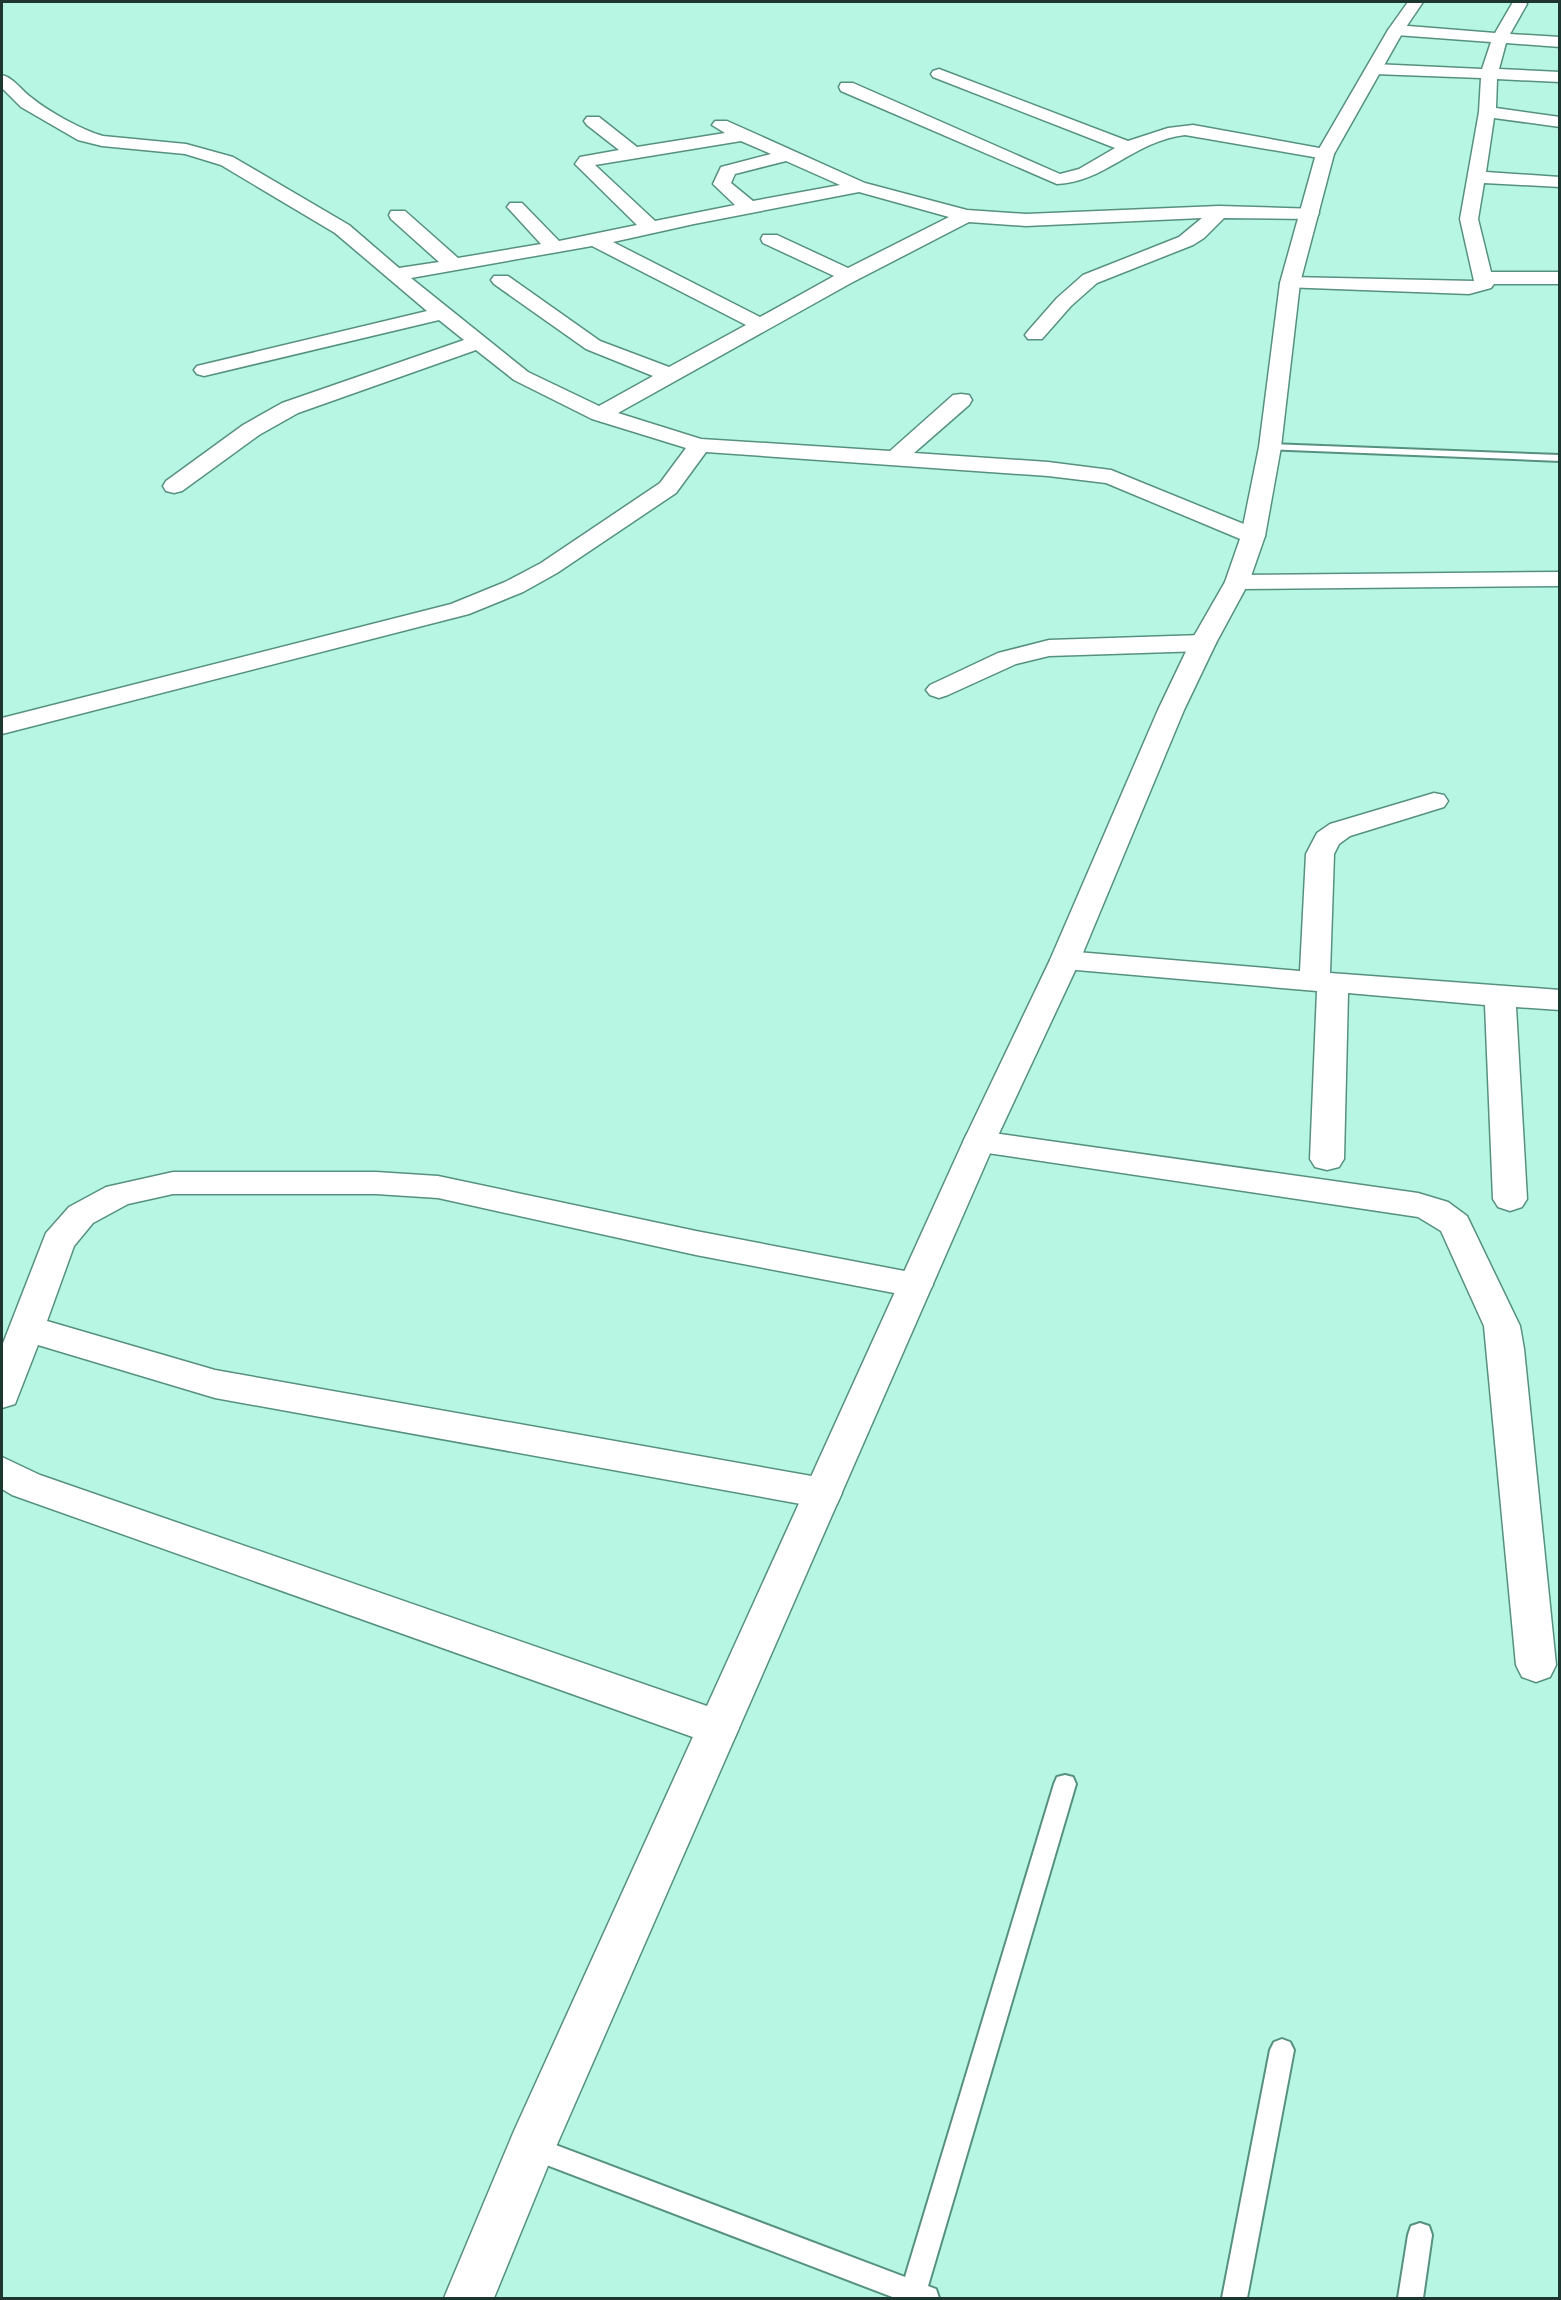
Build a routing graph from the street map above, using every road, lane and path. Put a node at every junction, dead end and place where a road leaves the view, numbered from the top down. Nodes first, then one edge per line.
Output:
1 (1415, 2) edge
2 (1519, 4) dead end
3 (1396, 30) junction
4 (1500, 38) junction
5 (1560, 42) edge
6 (1374, 69) junction
7 (939, 74) dead end
8 (1489, 75) junction
9 (1560, 77) edge
10 (2, 80) edge
11 (848, 87) dead end
12 (15, 102) edge
13 (1487, 112) junction
14 (593, 121) dead end
15 (1560, 122) edge
16 (721, 125) dead end
17 (744, 135) junction
18 (1129, 147) junction
19 (632, 152) junction
20 (1325, 153) junction
21 (787, 155) junction
22 (1476, 177) junction
23 (1560, 182) edge
24 (859, 187) junction
25 (516, 207) dead end
26 (750, 208) junction
27 (1219, 212) junction
28 (1310, 213) junction
29 (398, 215) dead end
30 (966, 216) junction
31 (651, 228) junction
32 (770, 238) dead end
33 (596, 240) junction
34 (554, 248) junction
35 (454, 265) junction
36 (395, 275) junction
37 (851, 277) junction
38 (1482, 278) junction
39 (1560, 278) edge
40 (501, 280) dead end
41 (1290, 283) junction
42 (442, 313) junction
43 (761, 325) junction
44 (1035, 334) dead end
45 (478, 342) junction
46 (204, 370) dead end
47 (672, 376) junction
48 (961, 400) dead end
49 (600, 414) junction
50 (699, 446) junction
51 (1270, 447) junction
52 (1560, 458) edge
53 (893, 460) junction
54 (174, 486) dead end
55 (1253, 536) junction
56 (1560, 579) edge
57 (1237, 582) junction
58 (1203, 643) junction
59 (939, 690) dead end
60 (2, 726) edge
61 (1434, 801) dead end
62 (1065, 960) junction
63 (1324, 983) junction
64 (1500, 997) junction
65 (1560, 1000) edge
66 (979, 1142) junction
67 (1327, 1159) dead end
68 (1510, 1198) dead end
69 (915, 1285) junction
70 (26, 1328) junction
71 (2, 1394) edge
72 (2, 1472) edge
73 (823, 1493) junction
74 (1536, 1665) dead end
75 (718, 1728) junction
76 (1065, 1784) dead end
77 (1282, 2050) dead end
78 (531, 2148) junction
79 (1420, 2235) dead end
80 (920, 2296) edge
81 (469, 2298) edge
82 (1234, 2298) edge
83 (1410, 2298) edge

1 - 3 street
2 - 4 street
3 - 4 street
3 - 6 street
4 - 5 street
4 - 8 street
6 - 8 street
6 - 20 street
7 - 18 street
8 - 9 street
8 - 13 street
10 - 12 street
11 - 18 street
12 - 36 street
13 - 15 street
13 - 22 street
14 - 19 street
16 - 17 street
17 - 19 street
17 - 21 street
18 - 20 street
19 - 31 street
20 - 28 street
21 - 24 street
21 - 26 street
22 - 23 street
22 - 38 street
24 - 26 street
24 - 30 street
25 - 34 street
26 - 31 street
27 - 28 street
27 - 30 street
27 - 44 street
28 - 41 street
29 - 35 street
30 - 37 street
31 - 33 street
32 - 37 street
33 - 34 street
33 - 43 street
34 - 35 street
35 - 36 street
36 - 42 street
37 - 43 street
38 - 39 street
38 - 41 street
40 - 47 street
41 - 51 street
42 - 45 street
42 - 46 street
43 - 47 street
45 - 49 street
45 - 54 street
47 - 49 street
48 - 53 street
49 - 50 street
50 - 53 street
50 - 60 street
51 - 52 lane
51 - 55 street
53 - 55 street
55 - 57 street
56 - 57 street
57 - 58 street
58 - 59 street
58 - 62 street
61 - 63 street
62 - 63 street
62 - 66 street
63 - 64 street
63 - 67 street
64 - 65 street
64 - 68 street
66 - 69 street
66 - 74 street
69 - 70 street
69 - 73 street
70 - 71 street
70 - 73 street
72 - 75 street
73 - 75 street
75 - 78 street
76 - 80 lane
77 - 82 lane
78 - 80 lane
78 - 81 street
79 - 83 lane

